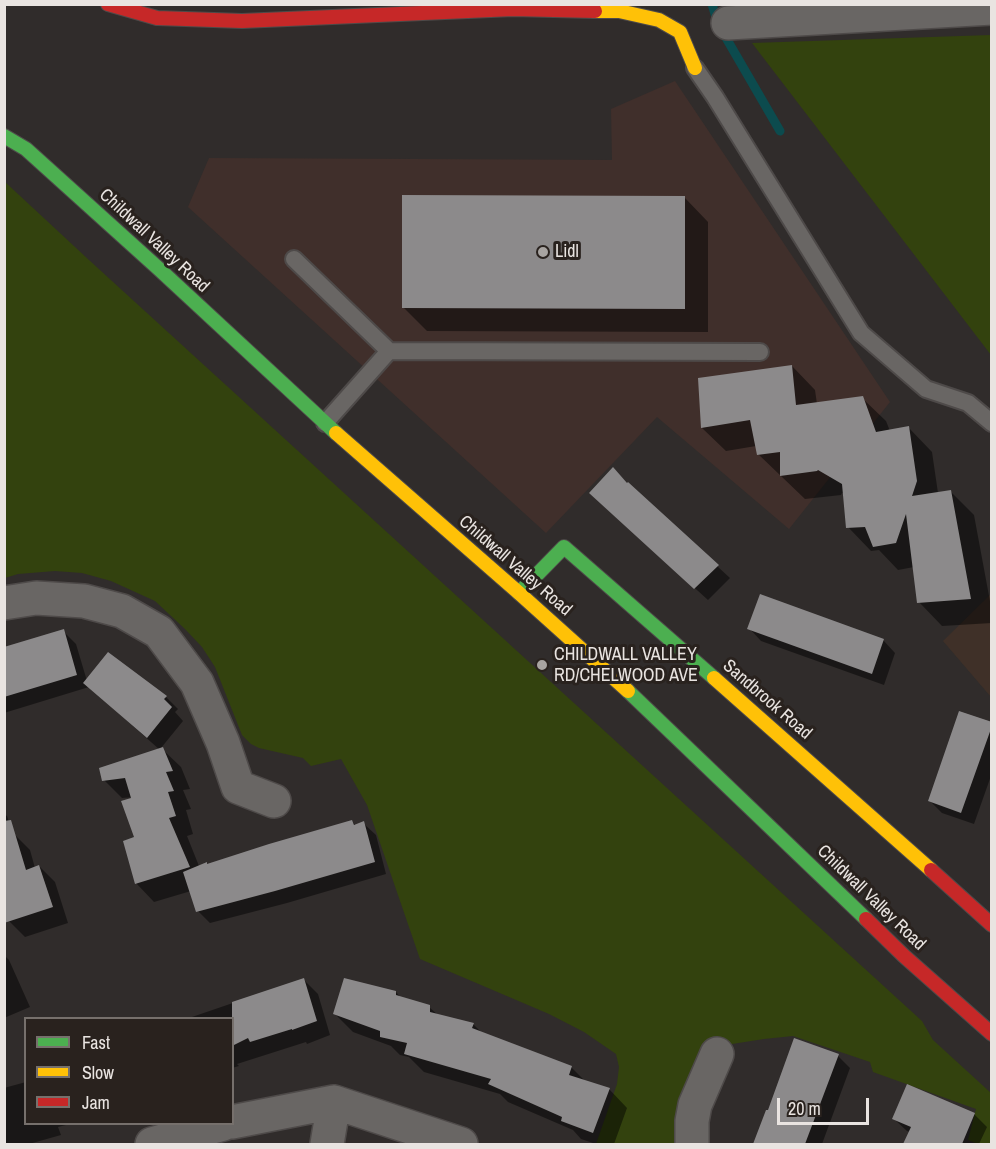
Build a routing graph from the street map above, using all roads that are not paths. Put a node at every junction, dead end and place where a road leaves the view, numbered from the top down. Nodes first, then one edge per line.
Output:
1 (108, 4) edge
2 (441, 8) edge
3 (992, 8) edge
4 (728, 23) dead end
5 (695, 68) joint
6 (4, 136) edge
7 (294, 259) dead end
8 (389, 351) junction
9 (760, 352) dead end
10 (325, 423) junction
11 (992, 423) edge
12 (519, 593) junction
13 (4, 603) edge
14 (274, 801) dead end
15 (992, 925) edge
16 (992, 1034) edge
17 (717, 1054) dead end
18 (334, 1102) junction
19 (234, 1122) edge
20 (219, 1125) edge
21 (152, 1144) edge
22 (327, 1144) edge
23 (460, 1144) edge
24 (692, 1144) edge

1 - 2 main road
2 - 5 main road
3 - 4 street
5 - 11 lane
6 - 10 main road, Childwall Valley Road
7 - 8 lane
8 - 9 lane
8 - 10 lane
10 - 12 main road, Childwall Valley Road
12 - 15 main road, Sandbrook Road
12 - 16 main road, Childwall Valley Road
13 - 14 street
17 - 24 street
18 - 19 street
18 - 22 street
18 - 23 street
20 - 21 street

